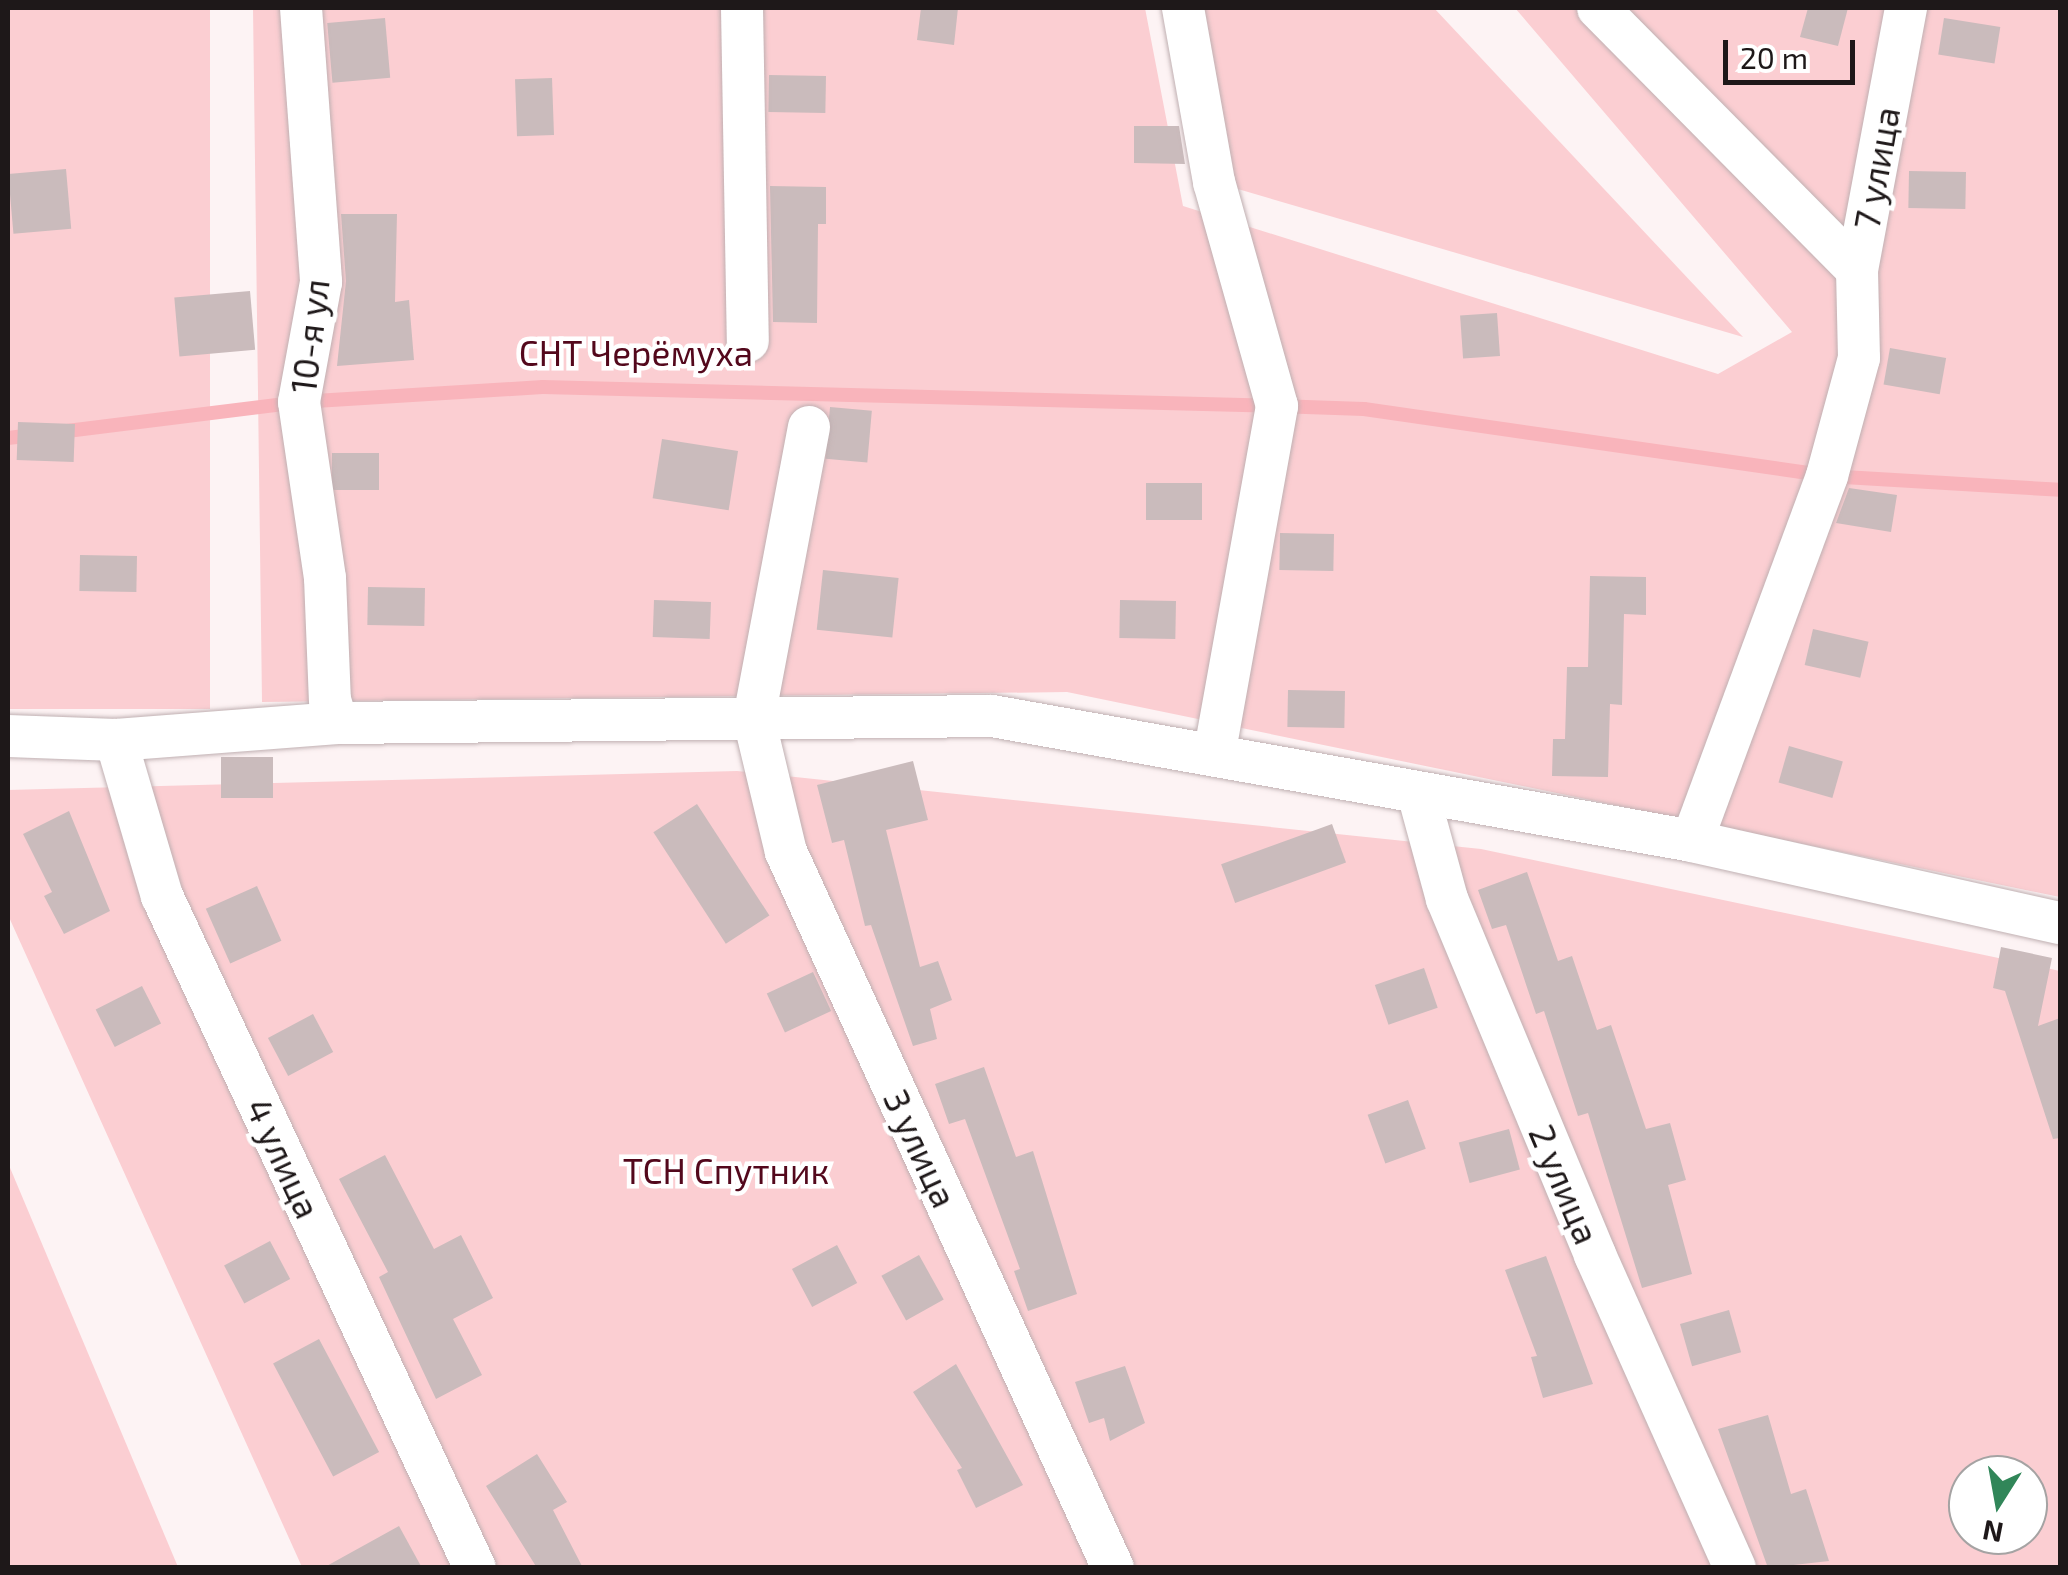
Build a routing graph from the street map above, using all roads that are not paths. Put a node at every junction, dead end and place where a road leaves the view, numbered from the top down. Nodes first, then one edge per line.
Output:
1 (301, 8) edge
2 (742, 8) edge
3 (1183, 8) edge
4 (1598, 8) edge
5 (1906, 8) edge
6 (1857, 270) junction
7 (748, 341) dead end
8 (809, 426) dead end
9 (754, 719) junction
10 (336, 723) junction
11 (8, 736) edge
12 (116, 740) junction
13 (1215, 752) junction
14 (1418, 792) junction
15 (1692, 842) junction
16 (2060, 923) edge
17 (475, 1568) edge
18 (1113, 1568) edge
19 (1736, 1568) edge

1 - 10 street, 10-я ул
2 - 7 street
3 - 13 street
4 - 6 street
5 - 6 street, 7 улица
6 - 15 street, 7 улица
8 - 9 street
9 - 10 street
9 - 13 street
9 - 18 street, 3 улица
10 - 12 street
11 - 12 street
12 - 17 street, 4 улица
13 - 14 street
14 - 15 street
14 - 19 street, 2 улица
15 - 16 street

